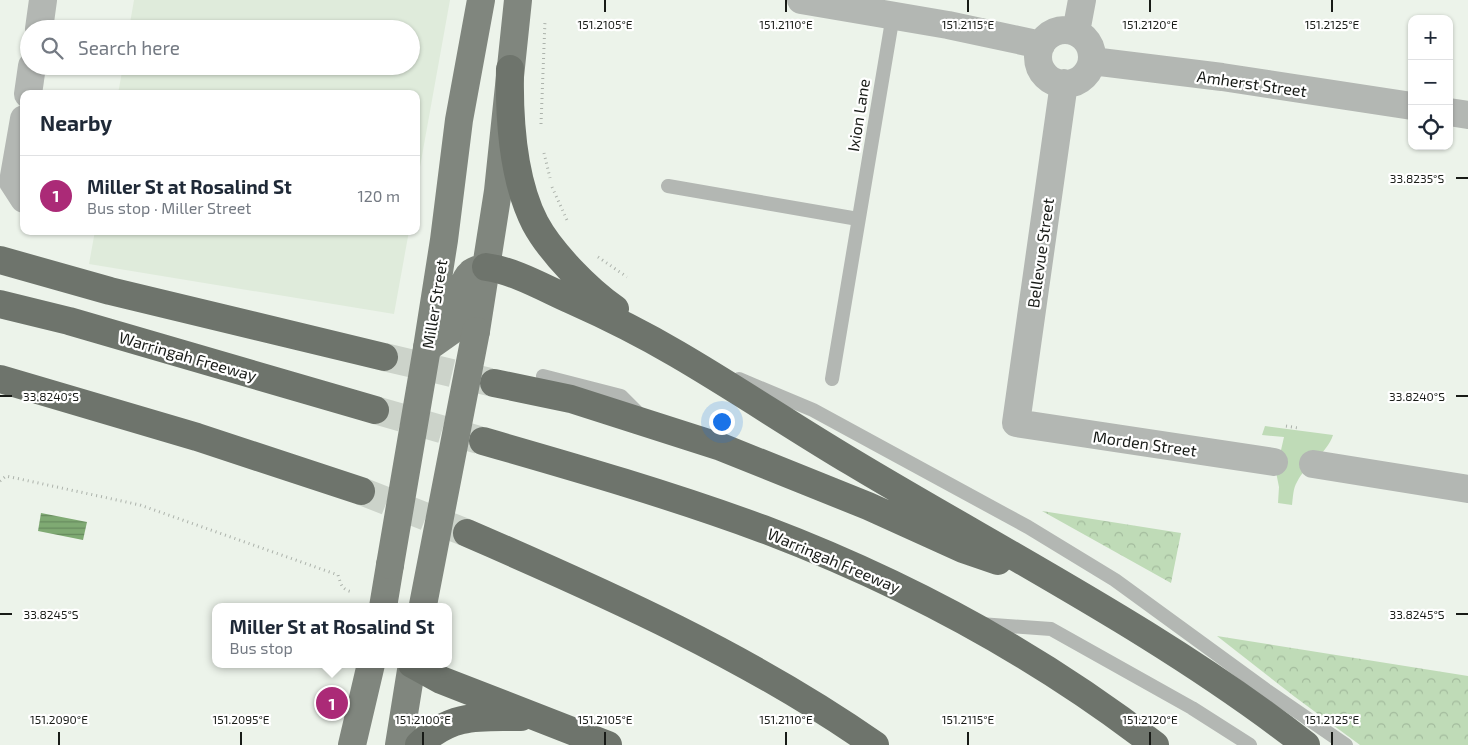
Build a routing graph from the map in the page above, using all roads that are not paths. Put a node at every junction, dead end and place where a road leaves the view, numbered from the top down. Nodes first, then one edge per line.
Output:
1 (43, 0) edge
2 (481, 0) edge
3 (518, 0) edge
4 (801, 0) edge
5 (1082, 0) edge
6 (893, 16) junction
7 (40, 20) edge
8 (1076, 32) junction
9 (1041, 45) junction
10 (1092, 61) junction
11 (510, 69) junction
12 (31, 75) edge
13 (1064, 84) junction
14 (29, 90) edge
15 (1408, 105) edge
16 (1453, 113) edge
17 (1468, 115) edge
18 (20, 142) edge
19 (668, 186) dead end
20 (20, 193) edge
21 (858, 220) junction
22 (0, 260) edge
23 (486, 267) junction
24 (0, 304) edge
25 (447, 333) junction
26 (676, 353) junction
27 (384, 357) tunnel mouth
28 (543, 376) dead end
29 (0, 379) edge
30 (832, 379) dead end
31 (494, 383) tunnel mouth
32 (375, 410) tunnel mouth
33 (650, 424) junction
34 (1016, 424) joint
35 (483, 441) tunnel mouth
36 (1274, 462) dead end
37 (1312, 464) dead end
38 (1468, 488) edge
39 (362, 491) tunnel mouth
40 (467, 533) tunnel mouth
41 (1060, 583) junction
42 (384, 602) edge
43 (423, 603) edge
44 (967, 623) junction
45 (370, 668) edge
46 (411, 668) edge
47 (419, 668) edge
48 (535, 717) junction
49 (359, 718) junction
50 (352, 745) edge
51 (360, 745) edge
52 (399, 745) edge
53 (419, 745) edge
54 (608, 745) edge
55 (875, 745) edge
56 (1155, 745) edge
57 (1250, 745) edge
58 (1306, 745) edge
59 (1346, 745) edge

1 - 7 street
2 - 25 main road, Miller Street
3 - 11 main road, Miller Street
4 - 6 street
5 - 8 street
6 - 9 street
6 - 21 lane, Ixion Lane
8 - 9 street
8 - 10 street
9 - 13 street
10 - 13 street
10 - 15 street, Amherst Street
11 - 23 main road, Miller Street
11 - 26 highway
12 - 14 street
13 - 34 street, Bellevue Street
16 - 17 street
18 - 20 street
19 - 21 lane
21 - 30 lane, Ixion Lane
22 - 27 highway
23 - 25 main road, Miller Street
23 - 26 highway
24 - 32 highway, Warringah Freeway
25 - 42 main road, Miller Street, bridge
25 - 43 main road, Miller Street, bridge
26 - 41 highway
26 - 59 lane
28 - 33 lane
29 - 39 highway
31 - 33 highway
33 - 41 highway
34 - 36 street, Morden Street
35 - 44 highway, Warringah Freeway
37 - 38 street
40 - 55 highway
41 - 58 highway
44 - 56 highway, Warringah Freeway
44 - 57 lane
45 - 49 main road
46 - 52 main road
47 - 48 highway
48 - 53 highway
48 - 54 highway
49 - 50 main road
49 - 51 main road

